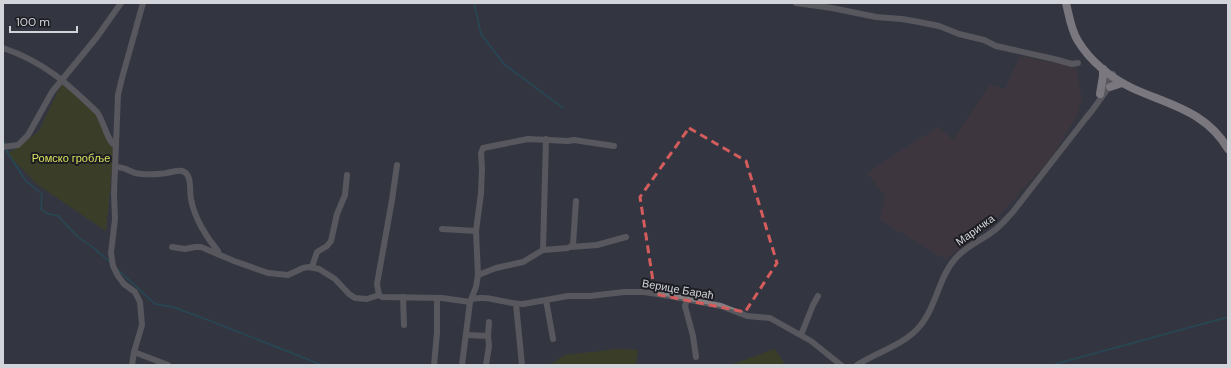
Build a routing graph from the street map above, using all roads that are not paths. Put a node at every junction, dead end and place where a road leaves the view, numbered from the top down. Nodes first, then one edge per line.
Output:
1 (121, 3) edge
2 (143, 3) edge
3 (796, 3) edge
4 (1066, 3) edge
5 (1071, 22) junction
6 (3, 48) edge
7 (1078, 64) dead end
8 (1103, 69) junction
9 (1116, 78) junction
10 (62, 79) junction
11 (1110, 87) joint
12 (1100, 94) junction
13 (1086, 118) junction
14 (546, 139) junction
15 (116, 146) junction
16 (614, 146) dead end
17 (3, 147) edge
18 (1228, 149) edge
19 (397, 165) dead end
20 (115, 167) junction
21 (347, 175) dead end
22 (576, 201) dead end
23 (442, 229) dead end
24 (476, 231) junction
25 (626, 237) dead end
26 (172, 247) dead end
27 (571, 247) junction
28 (543, 250) junction
29 (218, 254) junction
30 (312, 267) junction
31 (478, 275) junction
32 (379, 295) junction
33 (818, 296) dead end
34 (404, 297) junction
35 (437, 298) junction
36 (546, 300) junction
37 (687, 300) junction
38 (471, 301) junction
39 (516, 304) junction
40 (489, 322) dead end
41 (404, 325) dead end
42 (466, 335) junction
43 (801, 335) junction
44 (488, 336) junction
45 (553, 339) dead end
46 (134, 352) junction
47 (696, 356) dead end
48 (132, 365) edge
49 (168, 365) edge
50 (434, 365) edge
51 (462, 365) edge
52 (486, 365) edge
53 (522, 365) edge
54 (841, 365) edge
55 (857, 365) edge

1 - 10 street
2 - 15 street
3 - 7 street
4 - 5 main road
5 - 8 main road
5 - 9 main road
6 - 10 street
8 - 9 main road
8 - 12 main road
9 - 11 main road
9 - 12 street, Маричка
9 - 18 main road
10 - 15 street
10 - 17 street
11 - 13 street, Маричка
12 - 13 street, Маричка
13 - 55 street, Маричка
14 - 16 street
14 - 24 street
14 - 28 street
15 - 20 street
19 - 32 street
20 - 29 street
20 - 46 street
21 - 30 street
22 - 27 street
23 - 24 street
24 - 31 street
25 - 27 street
26 - 29 street
27 - 28 street
28 - 31 street
29 - 30 street
30 - 32 street, Верице Бараћ
31 - 38 street
32 - 34 street, Верице Бараћ
33 - 43 street
34 - 35 street, Верице Бараћ
34 - 41 street
35 - 38 street, Верице Бараћ
35 - 50 street
36 - 37 street, Верице Бараћ
36 - 39 street, Верице Бараћ
36 - 45 street
37 - 43 street, Верице Бараћ
37 - 47 street
38 - 39 street, Верице Бараћ
38 - 42 street
39 - 53 street
40 - 44 street
42 - 44 street
42 - 51 street
43 - 54 street, Верице Бараћ
44 - 52 street
46 - 48 street
46 - 49 street

